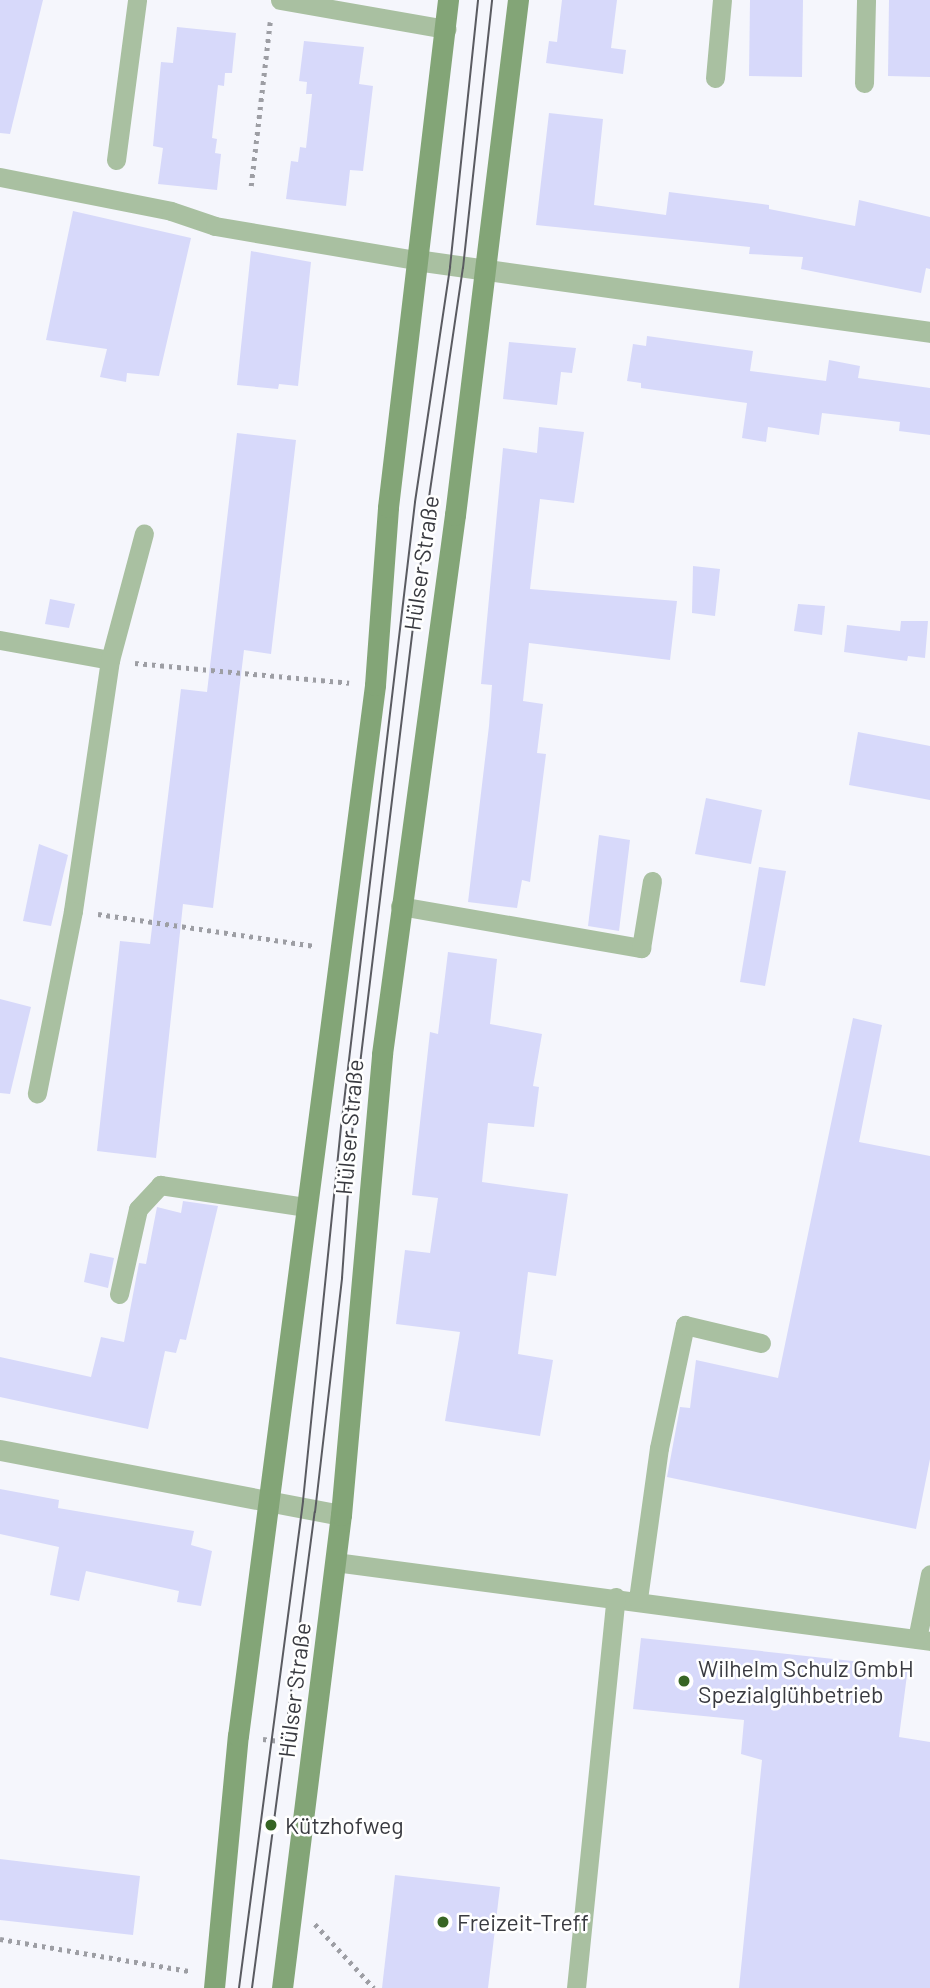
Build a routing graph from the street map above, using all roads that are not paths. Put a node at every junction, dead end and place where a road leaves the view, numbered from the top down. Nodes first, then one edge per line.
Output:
1 (137, 0) edge
2 (449, 0) edge
3 (518, 0) edge
4 (722, 0) edge
5 (866, 0) edge
6 (275, 7) edge
7 (446, 29) junction
8 (715, 78) dead end
9 (864, 83) dead end
10 (116, 160) dead end
11 (0, 177) edge
12 (416, 260) junction
13 (484, 272) junction
14 (930, 332) edge
15 (144, 533) dead end
16 (0, 640) edge
17 (110, 660) junction
18 (652, 881) dead end
19 (400, 906) junction
20 (37, 1093) dead end
21 (306, 1207) junction
22 (119, 1294) dead end
23 (761, 1343) dead end
24 (0, 1450) edge
25 (268, 1504) junction
26 (341, 1516) junction
27 (335, 1562) junction
28 (930, 1574) edge
29 (616, 1597) junction
30 (638, 1599) junction
31 (923, 1640) edge
32 (214, 1982) edge
33 (282, 1988) edge
34 (576, 1988) edge

1 - 10 lane
2 - 7 street, Hülser Straße
3 - 13 street, Hülser Straße
4 - 8 lane
5 - 9 lane
6 - 7 lane
7 - 12 street, Hülser Straße
11 - 12 lane
12 - 13 street
12 - 21 street, Hülser Straße
13 - 14 street
13 - 19 street, Hülser Straße
15 - 17 lane
16 - 17 lane
17 - 20 lane
18 - 19 lane
19 - 26 street, Hülser Straße
21 - 22 lane, Hülser Straße
21 - 25 street, Hülser Straße
23 - 30 lane
24 - 25 street
25 - 26 street
25 - 32 street, Hülser Straße
26 - 27 street, Hülser Straße
27 - 29 lane
27 - 33 street, Hülser Straße
28 - 31 lane
29 - 30 lane
29 - 34 lane
30 - 31 lane

